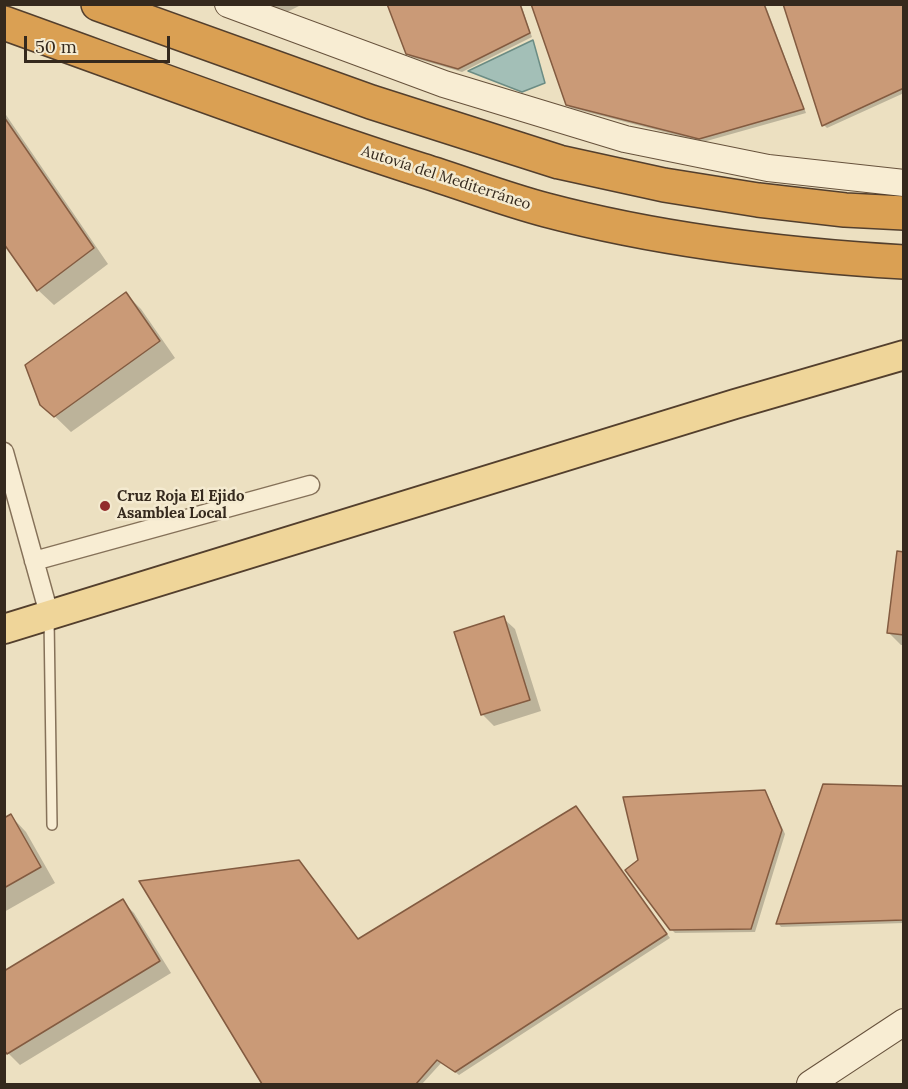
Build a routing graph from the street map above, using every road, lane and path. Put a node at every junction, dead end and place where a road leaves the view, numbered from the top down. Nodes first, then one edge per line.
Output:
1 (98, 4) edge
2 (115, 4) edge
3 (228, 4) edge
4 (4, 23) edge
5 (4, 34) edge
6 (180, 34) junction
7 (163, 80) junction
8 (903, 183) edge
9 (903, 213) edge
10 (903, 262) edge
11 (903, 355) edge
12 (4, 452) edge
13 (310, 485) dead end
14 (34, 561) junction
15 (49, 614) junction
16 (4, 628) edge
17 (52, 825) dead end
18 (903, 1022) edge
19 (810, 1084) edge

1 - 6 highway
2 - 6 highway
3 - 8 street
4 - 7 highway, Autovía del Mediterráneo
5 - 7 highway
6 - 9 highway
7 - 10 highway, Autovía del Mediterráneo
11 - 15 main road
12 - 14 street
13 - 14 street
14 - 15 street
15 - 16 main road
15 - 17 lane
18 - 19 street

